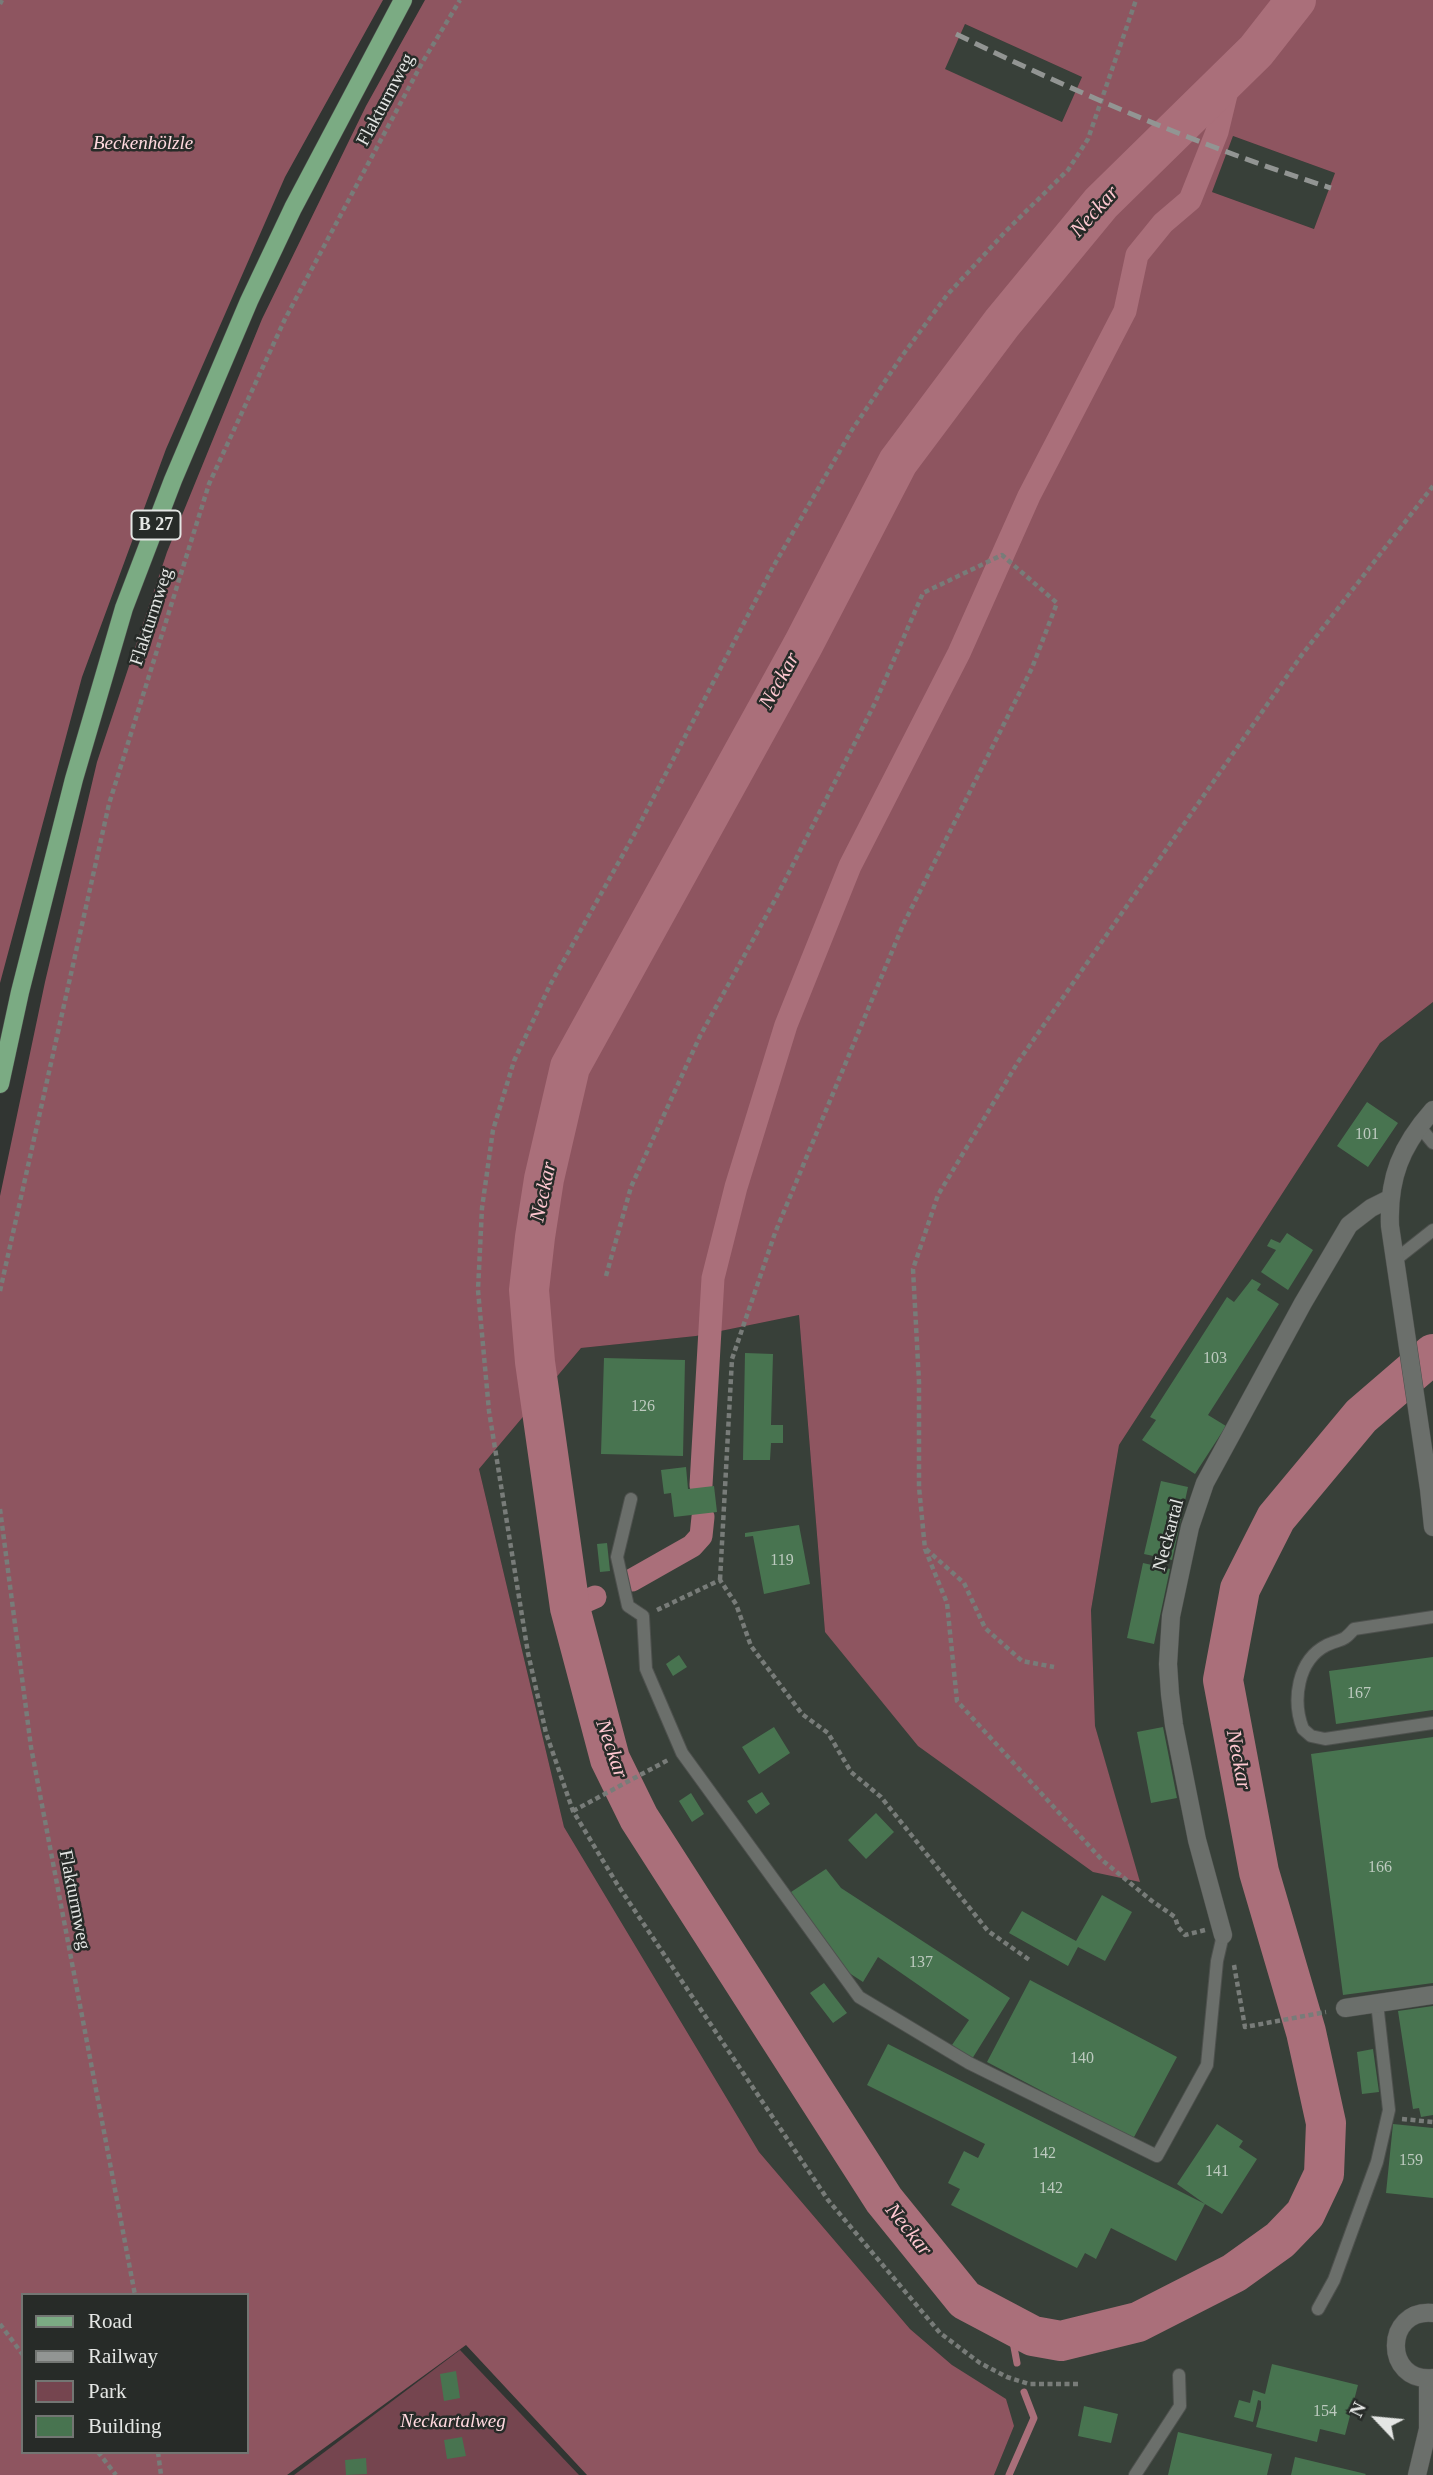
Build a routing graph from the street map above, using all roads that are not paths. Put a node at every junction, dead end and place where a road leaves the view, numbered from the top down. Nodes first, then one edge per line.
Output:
1 (403, 0) edge
2 (0, 1084) edge
3 (1433, 1110) edge
4 (1419, 1126) junction
5 (1433, 1143) edge
6 (1389, 1199) junction
7 (1433, 1230) edge
8 (1395, 1260) junction
9 (1429, 1465) edge
10 (1431, 1490) edge
11 (631, 1499) dead end
12 (1433, 1527) edge
13 (1433, 1617) edge
14 (1433, 1723) edge
15 (1221, 1930) joint
16 (1433, 1995) edge
17 (1377, 2003) junction
18 (1345, 2008) road end
19 (1318, 2309) dead end
20 (1433, 2313) edge
21 (1179, 2375) dead end
22 (1431, 2378) edge
23 (1135, 2475) edge
24 (1417, 2475) edge

1 - 2 main road, B 27
3 - 4 street
4 - 5 lane
4 - 6 street
6 - 8 street
6 - 15 street, Neckartal
7 - 8 lane
8 - 9 street
9 - 10 street
10 - 12 street
11 - 15 lane
13 - 14 lane
16 - 17 street
17 - 18 street
17 - 19 lane
20 - 22 street
21 - 23 lane
22 - 24 street

